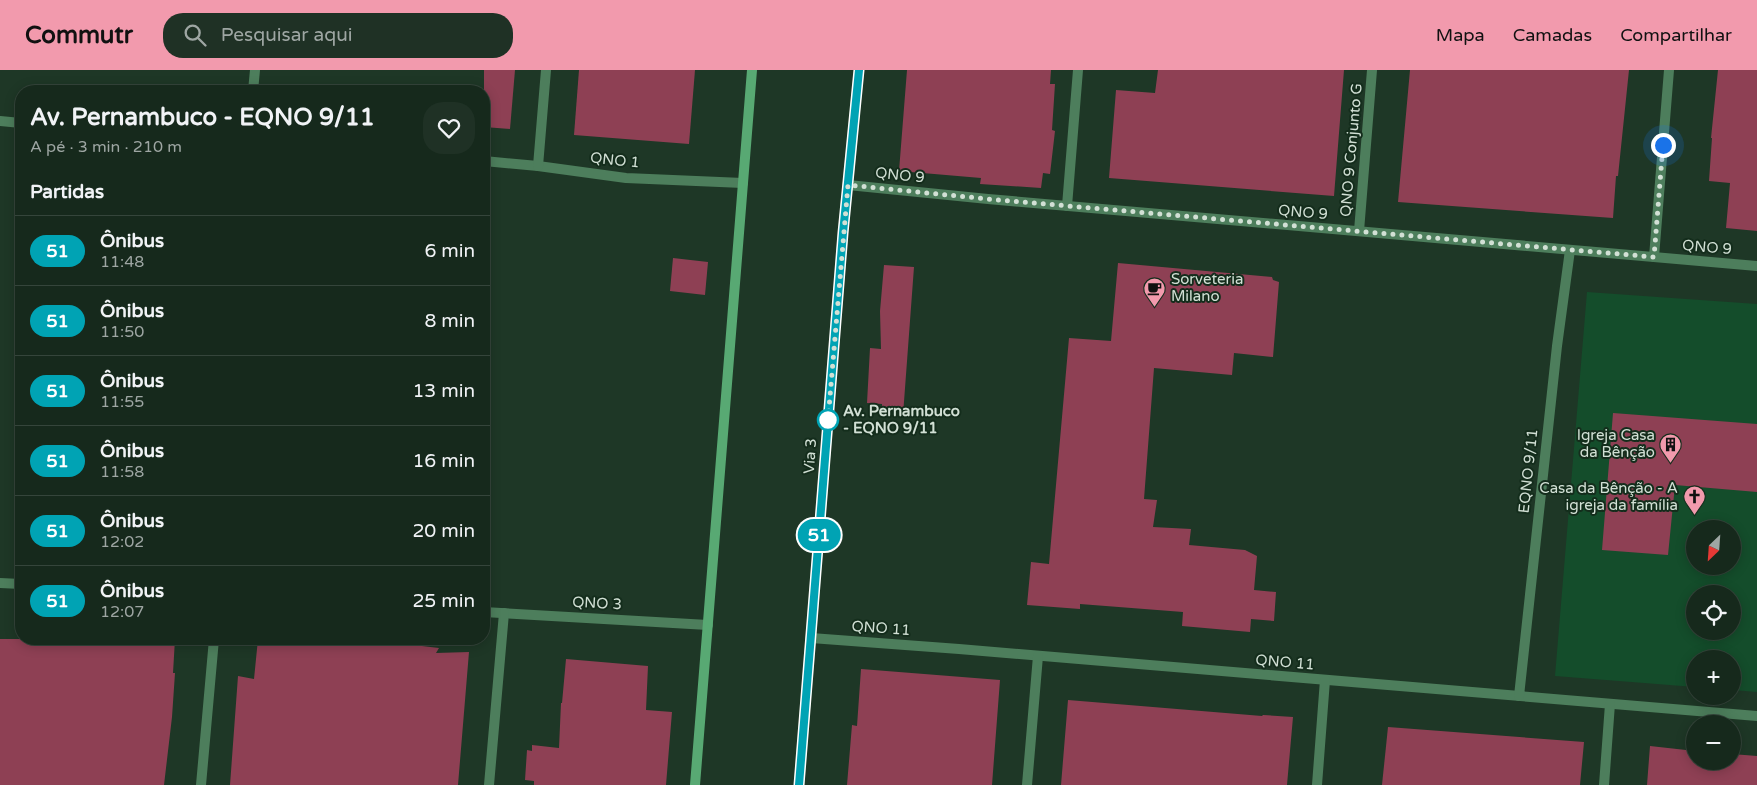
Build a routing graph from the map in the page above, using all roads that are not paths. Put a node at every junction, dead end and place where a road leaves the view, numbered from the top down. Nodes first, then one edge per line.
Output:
1 (255, 70) edge
2 (546, 70) edge
3 (752, 70) edge
4 (859, 70) edge
5 (1078, 70) edge
6 (1372, 70) edge
7 (1669, 70) edge
8 (254, 85) edge
9 (0, 122) edge
10 (15, 123) edge
11 (490, 162) edge
12 (538, 166) junction
13 (743, 183) junction
14 (848, 185) junction
15 (1067, 206) junction
16 (1359, 232) junction
17 (1570, 250) junction
18 (1654, 257) junction
19 (1757, 266) edge
20 (0, 583) edge
21 (15, 584) edge
22 (490, 612) edge
23 (504, 613) junction
24 (708, 625) junction
25 (811, 638) junction
26 (213, 645) edge
27 (1038, 656) junction
28 (1325, 680) junction
29 (1519, 696) junction
30 (1610, 704) junction
31 (1757, 716) edge
32 (201, 785) edge
33 (490, 785) edge
34 (695, 785) edge
35 (799, 785) edge
36 (1027, 785) edge
37 (1317, 785) edge
38 (1604, 785) edge

1 - 8 street
2 - 12 street
3 - 13 main road
4 - 14 main road, Via 3
5 - 15 street
6 - 16 street, QNO 9 Conjunto G
7 - 18 street
9 - 10 street
11 - 12 street, QNO 1
12 - 13 street, QNO 1
13 - 24 main road
14 - 15 street, QNO 9
14 - 25 main road, Via 3
15 - 16 street, QNO 9
16 - 17 street, QNO 9
17 - 18 street, QNO 9
17 - 29 street, EQNO 9/11
18 - 19 street, QNO 9
20 - 21 street
22 - 23 street, QNO 3
23 - 24 street, QNO 3
23 - 33 street
24 - 34 main road
25 - 27 street, QNO 11
25 - 35 main road, Via 3
26 - 32 street
27 - 28 street, QNO 11
27 - 36 street
28 - 29 street, QNO 11
28 - 37 street
29 - 30 street, QNO 11
30 - 31 street, QNO 11
30 - 38 street

